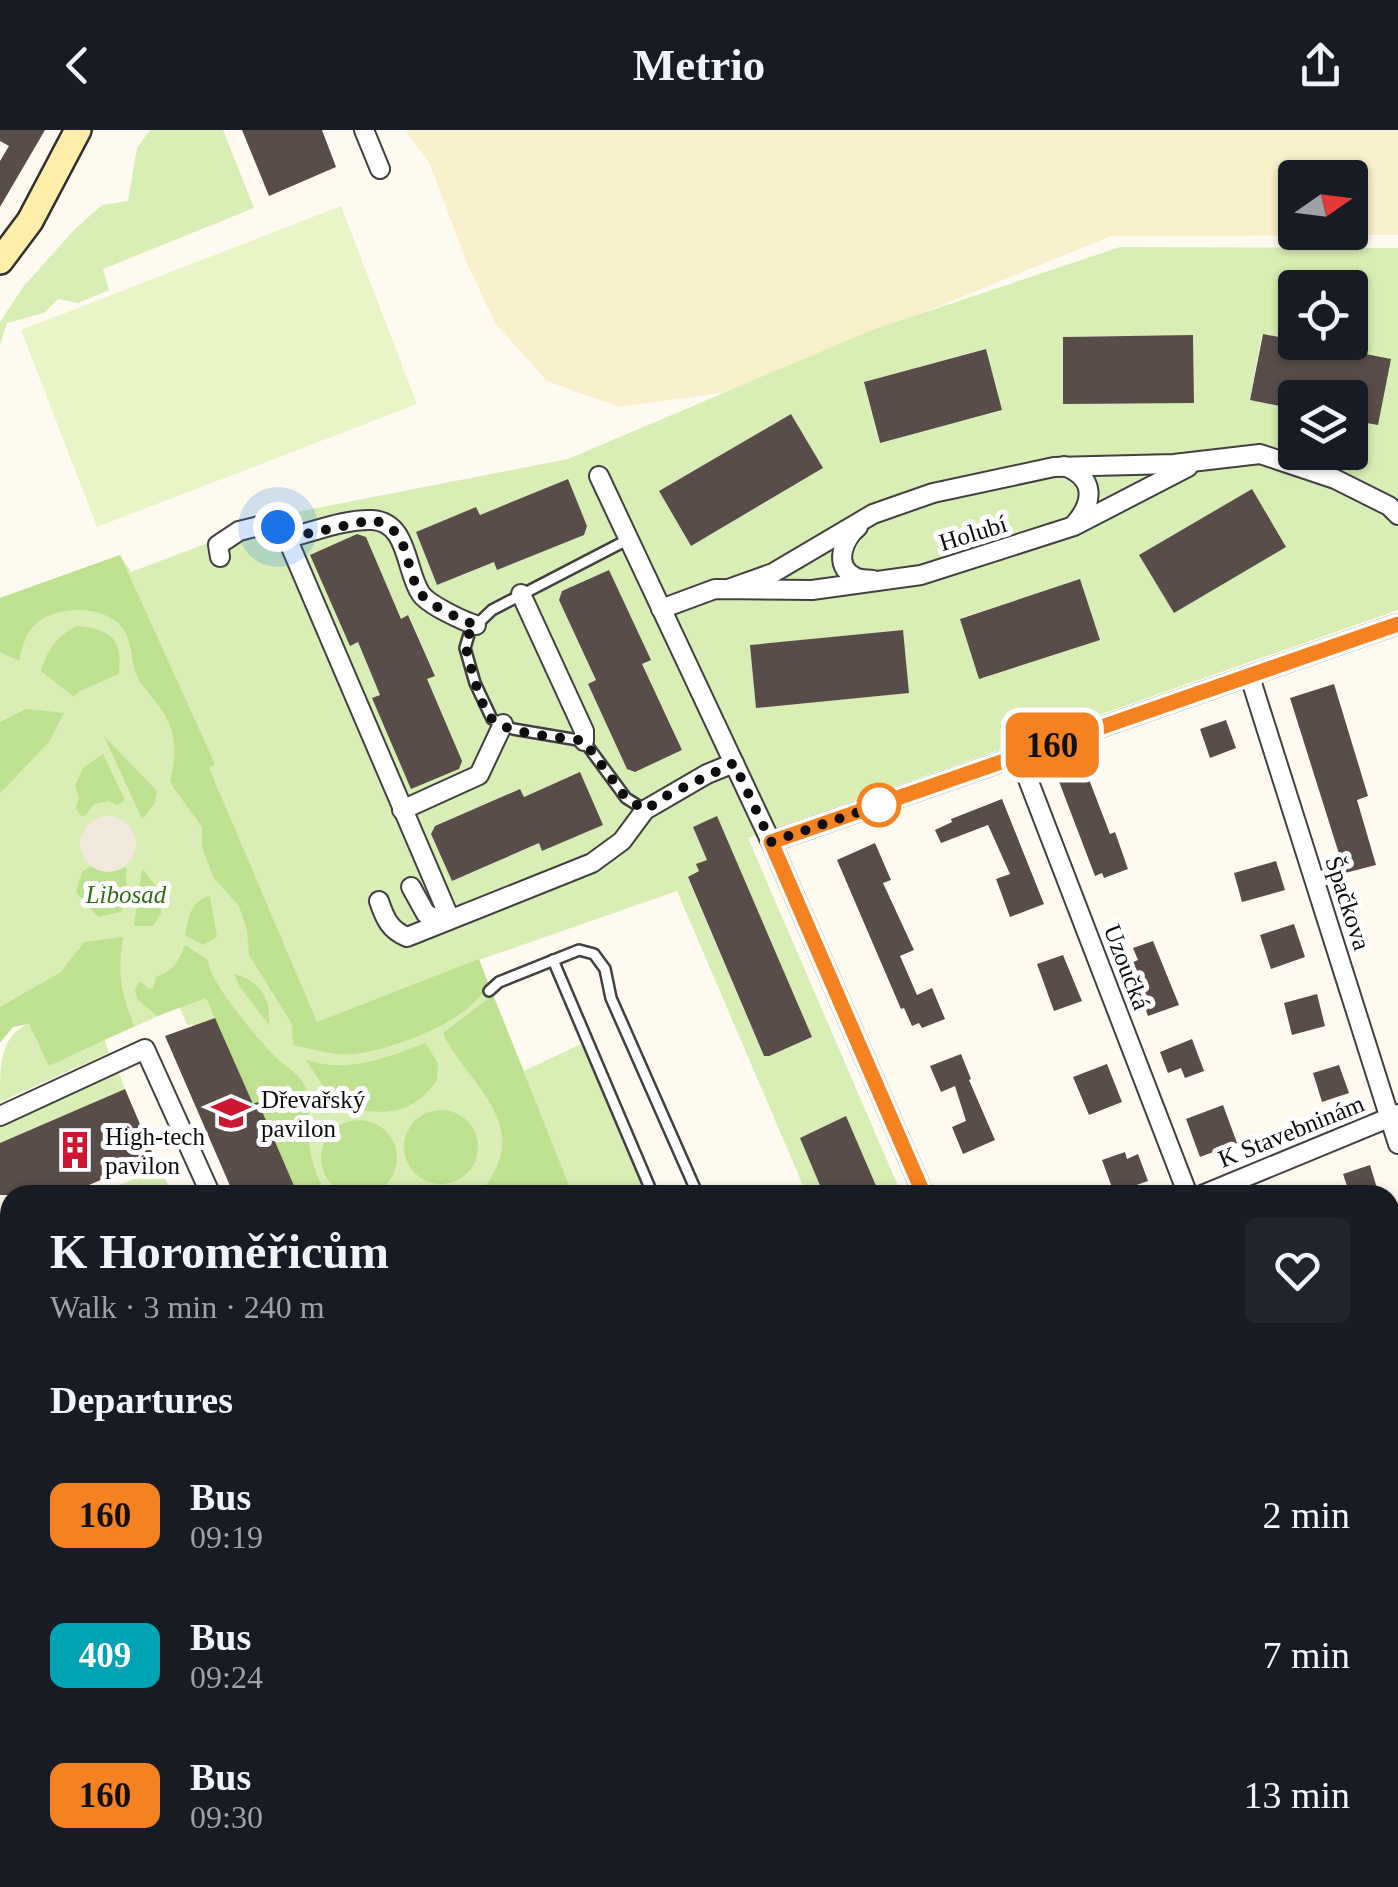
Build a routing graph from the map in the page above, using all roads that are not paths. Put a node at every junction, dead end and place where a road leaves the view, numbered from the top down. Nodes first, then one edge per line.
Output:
1 (78, 130) edge
2 (364, 130) edge
3 (380, 169) dead end
4 (0, 261) edge
5 (1202, 461) junction
6 (1064, 466) junction
7 (599, 476) dead end
8 (874, 514) junction
9 (1398, 516) edge
10 (1074, 526) junction
11 (287, 538) junction
12 (628, 539) junction
13 (220, 556) dead end
14 (884, 581) junction
15 (728, 589) junction
16 (521, 594) junction
17 (661, 609) junction
18 (1398, 624) edge
19 (476, 625) junction
20 (1250, 676) junction
21 (503, 724) junction
22 (584, 741) junction
23 (1019, 756) junction
24 (734, 763) junction
25 (402, 810) junction
26 (645, 810) junction
27 (771, 842) junction
28 (411, 888) dead end
29 (380, 902) dead end
30 (447, 920) junction
31 (553, 960) junction
32 (488, 991) dead end
33 (0, 1116) edge
34 (1394, 1116) edge
35 (1398, 1144) edge
36 (207, 1185) edge
37 (649, 1185) edge
38 (694, 1185) edge
39 (920, 1185) edge
40 (1184, 1185) edge
41 (1226, 1185) edge

1 - 4 street
2 - 3 street
5 - 6 street, Holubí
5 - 9 street, Holubí
5 - 10 street, Holubí
6 - 8 street, Holubí
6 - 10 street
7 - 12 street
8 - 14 street, Holubí
8 - 15 street, Holubí
10 - 14 street, Holubí
11 - 13 street
11 - 19 street
11 - 25 street
12 - 16 lane
12 - 17 street
14 - 15 street, Holubí
15 - 17 street, Holubí
16 - 19 lane
16 - 22 street
17 - 24 street
18 - 20 street
19 - 21 lane
20 - 23 street
20 - 34 street, Špačkova
21 - 22 lane
21 - 25 street
22 - 26 lane
23 - 27 street
23 - 40 street, Uzoučká
24 - 26 street
24 - 27 street
25 - 30 street
26 - 30 street
27 - 39 street
28 - 30 street
29 - 30 street
31 - 32 lane
31 - 37 lane
31 - 38 lane
33 - 36 street
34 - 35 street, Špačkova
34 - 41 street, K Stavebninám

